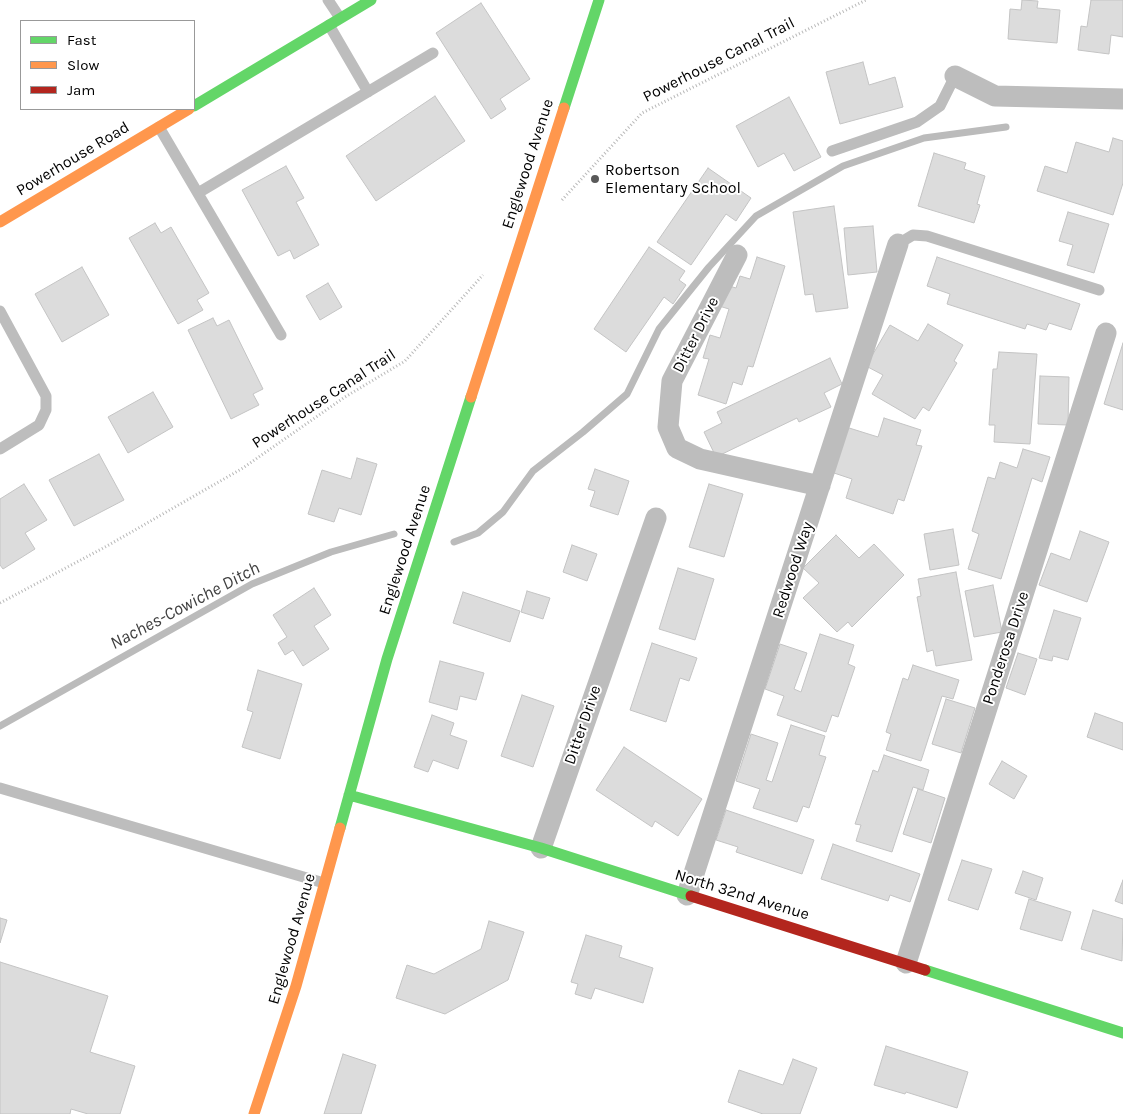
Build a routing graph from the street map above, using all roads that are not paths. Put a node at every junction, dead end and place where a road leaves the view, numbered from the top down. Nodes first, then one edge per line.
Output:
1 (328, 0) edge
2 (371, 0) edge
3 (599, 0) edge
4 (340, 18) junction
5 (329, 25) junction
6 (433, 53) dead end
7 (954, 76) joint
8 (368, 92) junction
9 (1123, 99) edge
10 (195, 105) edge
11 (187, 110) edge
12 (159, 127) junction
13 (832, 151) dead end
14 (198, 194) junction
15 (0, 222) edge
16 (898, 244) joint
17 (737, 255) dead end
18 (1100, 290) dead end
19 (0, 311) edge
20 (1106, 333) dead end
21 (281, 335) dead end
22 (0, 449) edge
23 (820, 486) junction
24 (656, 518) dead end
25 (0, 788) edge
26 (349, 795) junction
27 (541, 848) junction
28 (325, 883) junction
29 (687, 895) junction
30 (906, 964) junction
31 (1123, 1033) edge
32 (254, 1114) edge

1 - 4 lane
2 - 4 street
3 - 26 street, Englewood Avenue
4 - 5 street
5 - 8 lane
5 - 10 street
6 - 8 lane
7 - 9 street
7 - 13 lane
8 - 14 lane
11 - 12 street, Powerhouse Road
12 - 14 lane
12 - 15 street, Powerhouse Road
14 - 21 lane
16 - 18 lane
16 - 23 street, Redwood Way
17 - 23 street, Ditter Drive
19 - 22 lane
20 - 30 street, Ponderosa Drive
23 - 29 street, Redwood Way
24 - 27 street, Ditter Drive
25 - 28 lane
26 - 27 street, North 32nd Avenue
26 - 28 street, Englewood Avenue
27 - 29 street, North 32nd Avenue
28 - 32 street, Englewood Avenue
29 - 30 street, North 32nd Avenue
30 - 31 street, North 32nd Avenue

